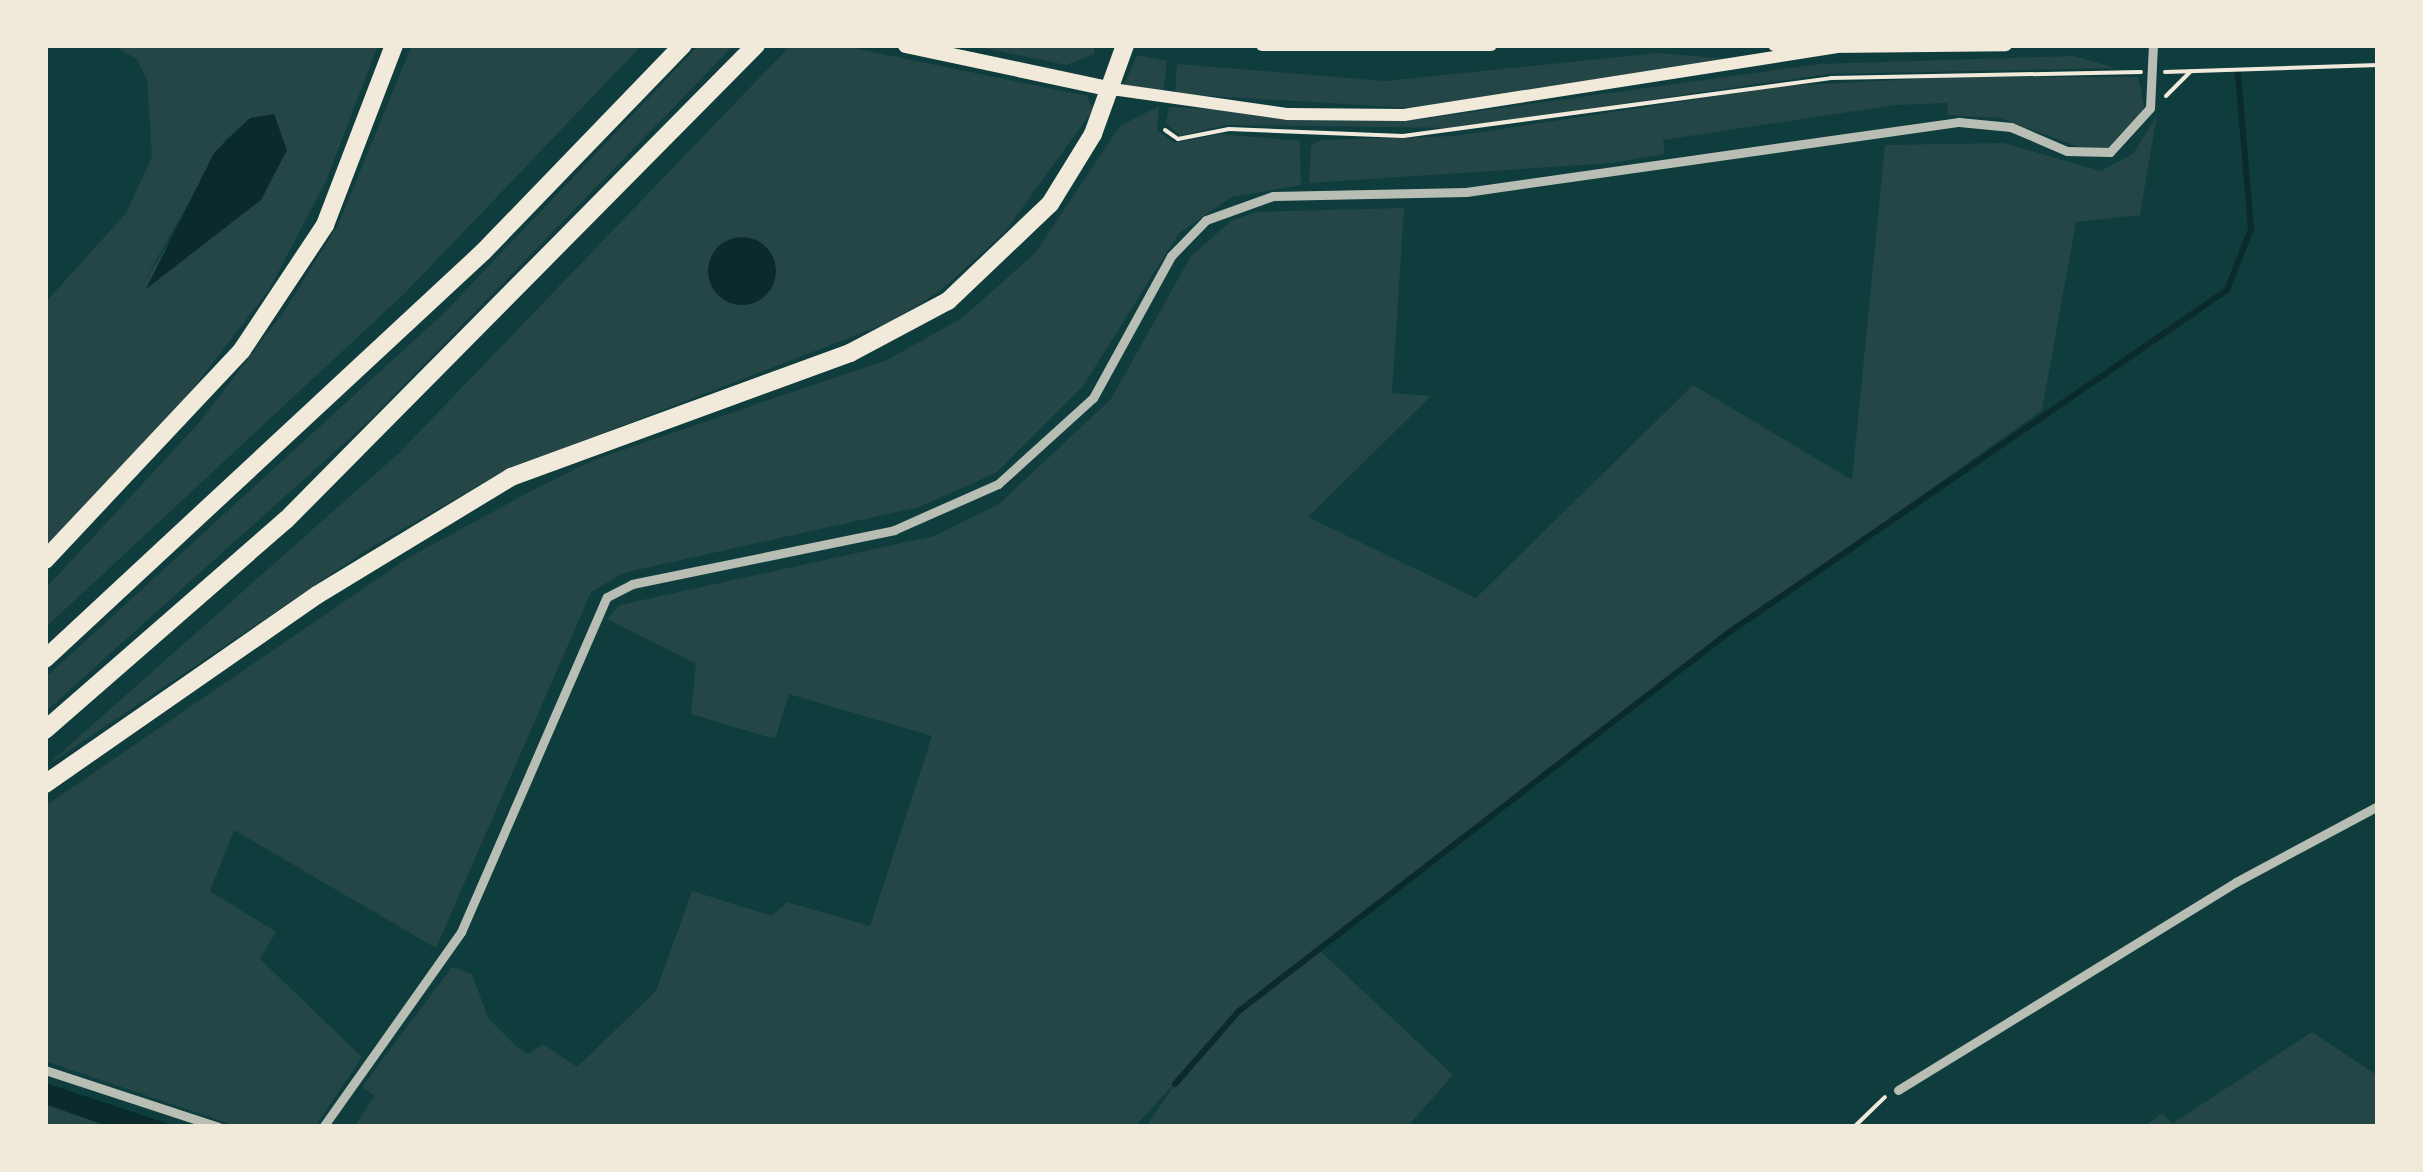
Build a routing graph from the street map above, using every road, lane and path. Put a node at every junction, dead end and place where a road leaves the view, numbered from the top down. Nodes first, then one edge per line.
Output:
1 (394, 45) edge
2 (756, 45) edge
3 (905, 45) edge
4 (1125, 45) edge
5 (1262, 45) edge
6 (1491, 45) edge
7 (1774, 45) edge
8 (2006, 45) edge
9 (2153, 45) edge
10 (681, 47) edge
11 (1836, 47) edge
12 (2378, 65) edge
13 (2190, 71) junction
14 (2153, 72) junction
15 (1112, 90) junction
16 (2150, 108) junction
17 (1165, 130) dead end
18 (45, 560) edge
19 (45, 659) edge
20 (45, 730) edge
21 (45, 784) edge
22 (2378, 806) edge
23 (45, 1070) edge
24 (1898, 1090) joint
25 (218, 1127) edge
26 (323, 1127) edge
27 (1854, 1127) edge

1 - 18 highway
2 - 20 highway
3 - 15 main road
4 - 15 highway
5 - 6 main road
7 - 11 main road
8 - 11 main road
9 - 14 street
10 - 19 highway
11 - 15 main road
12 - 13 path
13 - 14 path
13 - 16 path
14 - 16 street
14 - 17 path
15 - 21 highway
16 - 26 street
22 - 24 street
23 - 25 street
24 - 27 path

